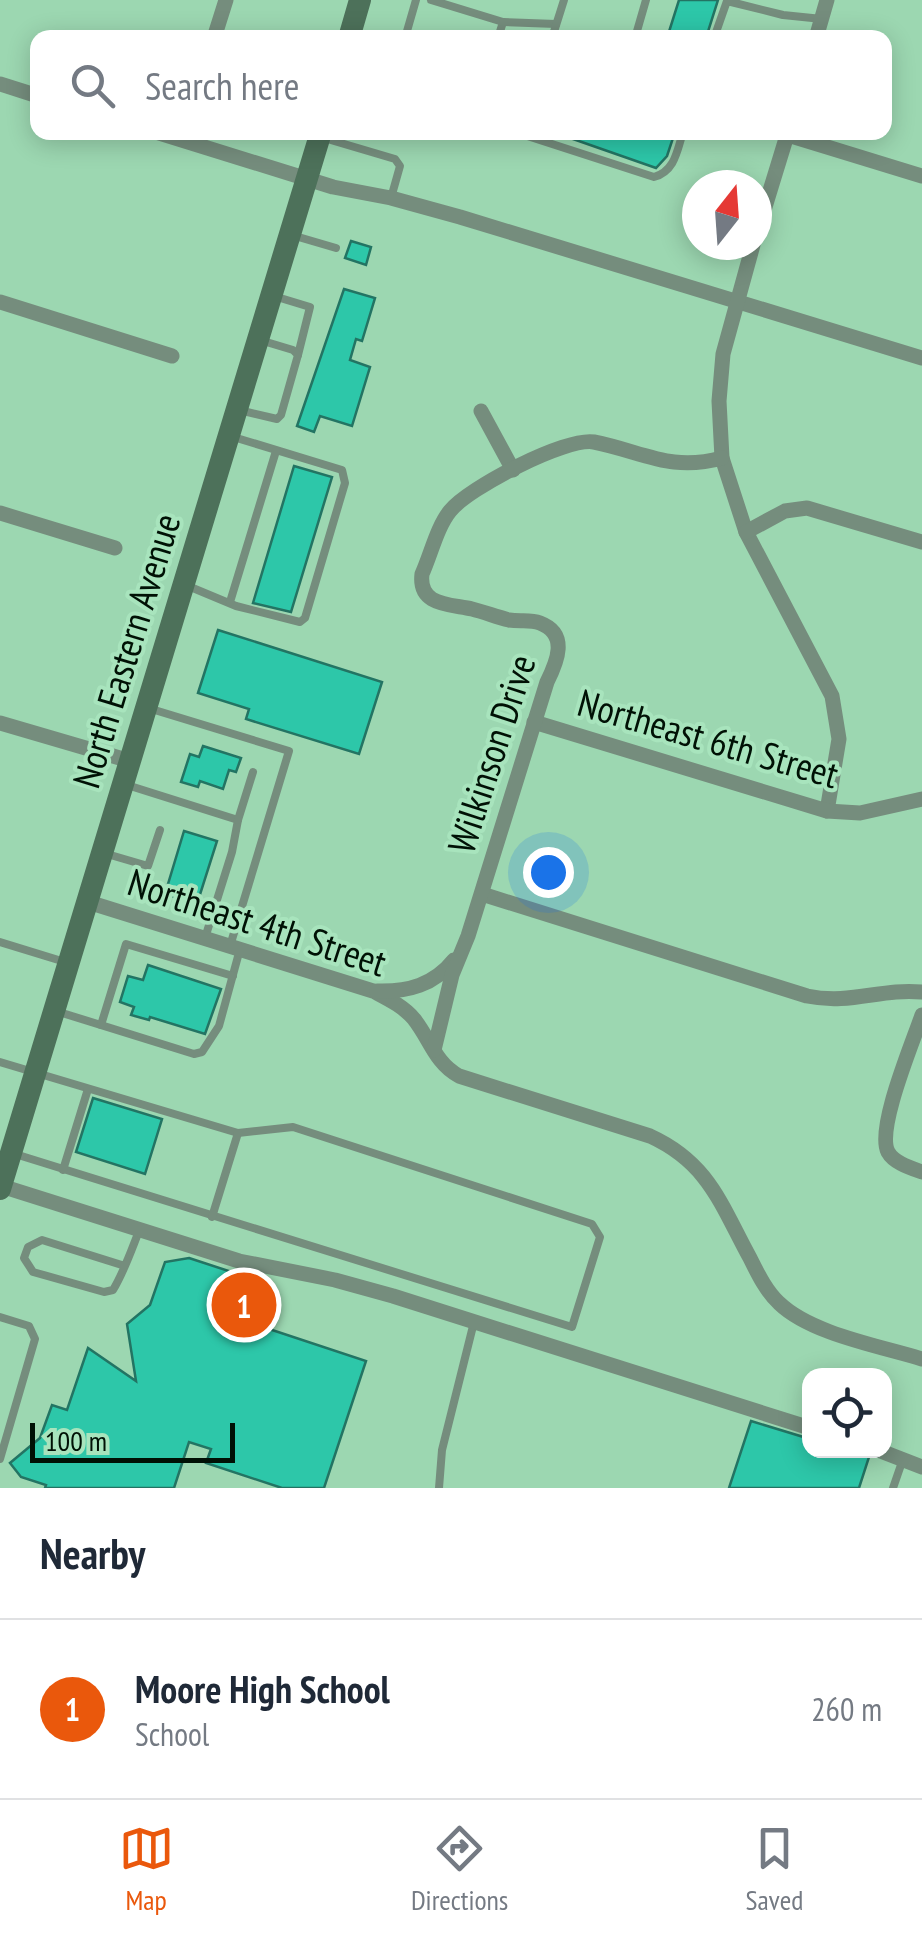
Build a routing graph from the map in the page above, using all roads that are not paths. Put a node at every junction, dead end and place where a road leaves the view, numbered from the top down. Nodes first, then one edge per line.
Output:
1 (226, 0) edge
2 (360, 0) edge
3 (416, 0) edge
4 (431, 0) edge
5 (564, 0) edge
6 (646, 0) edge
7 (828, 0) edge
8 (822, 19) junction
9 (503, 22) junction
10 (556, 24) junction
11 (217, 30) edge
12 (351, 30) edge
13 (407, 30) edge
14 (500, 30) edge
15 (554, 30) edge
16 (637, 30) edge
17 (717, 30) edge
18 (819, 30) edge
19 (0, 84) edge
20 (30, 93) edge
21 (195, 140) edge
22 (320, 140) edge
23 (336, 140) edge
24 (539, 140) edge
25 (680, 140) edge
26 (786, 140) edge
27 (807, 140) edge
28 (922, 176) edge
29 (308, 179) junction
30 (772, 185) edge
31 (392, 198) junction
32 (291, 235) junction
33 (336, 248) dead end
34 (748, 260) edge
35 (272, 295) junction
36 (736, 301) junction
37 (0, 302) edge
38 (259, 340) junction
39 (172, 356) dead end
40 (298, 356) junction
41 (922, 358) edge
42 (238, 410) junction
43 (481, 411) dead end
44 (230, 436) junction
45 (276, 452) junction
46 (722, 458) junction
47 (513, 470) junction
48 (0, 513) edge
49 (746, 532) junction
50 (922, 542) edge
51 (115, 548) dead end
52 (184, 585) junction
53 (230, 602) junction
54 (146, 707) junction
55 (534, 722) junction
56 (0, 723) edge
57 (126, 772) junction
58 (253, 772) dead end
59 (922, 800) edge
60 (827, 810) junction
61 (238, 820) junction
62 (160, 830) dead end
63 (102, 853) junction
64 (482, 894) junction
65 (88, 902) junction
66 (205, 938) junction
67 (0, 942) edge
68 (235, 947) junction
69 (459, 954) junction
70 (69, 963) junction
71 (233, 976) junction
72 (373, 991) junction
73 (922, 992) edge
74 (54, 1010) junction
75 (922, 1015) edge
76 (101, 1025) junction
77 (434, 1050) junction
78 (0, 1062) edge
79 (35, 1074) junction
80 (88, 1089) junction
81 (238, 1132) junction
82 (11, 1153) junction
83 (64, 1170) junction
84 (922, 1172) edge
85 (0, 1188) edge
86 (212, 1216) junction
87 (139, 1231) junction
88 (125, 1266) junction
89 (0, 1317) edge
90 (474, 1322) junction
91 (922, 1358) edge
92 (802, 1425) edge
93 (892, 1455) edge
94 (0, 1459) edge
95 (902, 1459) junction
96 (922, 1466) edge
97 (439, 1488) edge
98 (894, 1488) edge

1 - 11 street
2 - 12 main road
3 - 13 lane
4 - 9 lane
5 - 10 lane
6 - 16 lane
7 - 8 street
8 - 17 lane
8 - 18 street
9 - 10 lane
9 - 14 lane
10 - 15 lane
19 - 20 street
21 - 29 street
22 - 29 main road, North Eastern Avenue
23 - 31 lane
24 - 25 lane
26 - 30 street
27 - 28 street
29 - 31 street
29 - 32 main road, North Eastern Avenue
31 - 36 street
32 - 33 lane
32 - 35 main road, North Eastern Avenue
34 - 36 street
35 - 38 main road, North Eastern Avenue
35 - 40 lane
36 - 41 street
36 - 46 street
37 - 39 street
38 - 40 lane
38 - 42 main road, North Eastern Avenue
40 - 42 lane
42 - 44 main road, North Eastern Avenue
43 - 47 street
44 - 45 lane
44 - 52 main road, North Eastern Avenue
45 - 53 lane
45 - 53 lane
46 - 47 street, Wilkinson Drive
46 - 49 street
47 - 55 street, Wilkinson Drive
48 - 51 street
49 - 50 street
49 - 60 street
52 - 53 lane
52 - 54 main road, North Eastern Avenue
54 - 57 main road, North Eastern Avenue
54 - 68 lane
55 - 60 street, Northeast 6th Street
55 - 64 street, Wilkinson Drive
56 - 57 street
57 - 61 lane
57 - 63 main road, North Eastern Avenue
58 - 61 lane
59 - 60 street, Northeast 6th Street
61 - 66 lane
62 - 63 lane
63 - 65 main road, North Eastern Avenue
64 - 69 street, Wilkinson Drive
64 - 73 street
65 - 66 street, Northeast 4th Street
65 - 70 main road, North Eastern Avenue
66 - 68 street, Northeast 4th Street
67 - 70 lane
68 - 71 lane
68 - 72 street, Northeast 4th Street
69 - 72 street
69 - 77 street, Wilkinson Drive
70 - 74 main road, North Eastern Avenue
71 - 76 lane
71 - 76 lane
72 - 77 street, Northeast 4th Street
74 - 76 lane
74 - 79 main road, North Eastern Avenue
75 - 84 street
77 - 91 street, Northeast 4th Street
78 - 79 lane
79 - 80 lane
79 - 82 main road, North Eastern Avenue
80 - 81 lane
80 - 83 lane
81 - 86 lane
81 - 86 lane
82 - 83 lane
82 - 85 main road, North Eastern Avenue
83 - 86 lane
85 - 87 street
87 - 88 lane
87 - 90 street
88 - 88 lane
89 - 94 lane
90 - 92 street
90 - 97 lane
93 - 95 street
95 - 96 street
95 - 98 lane

